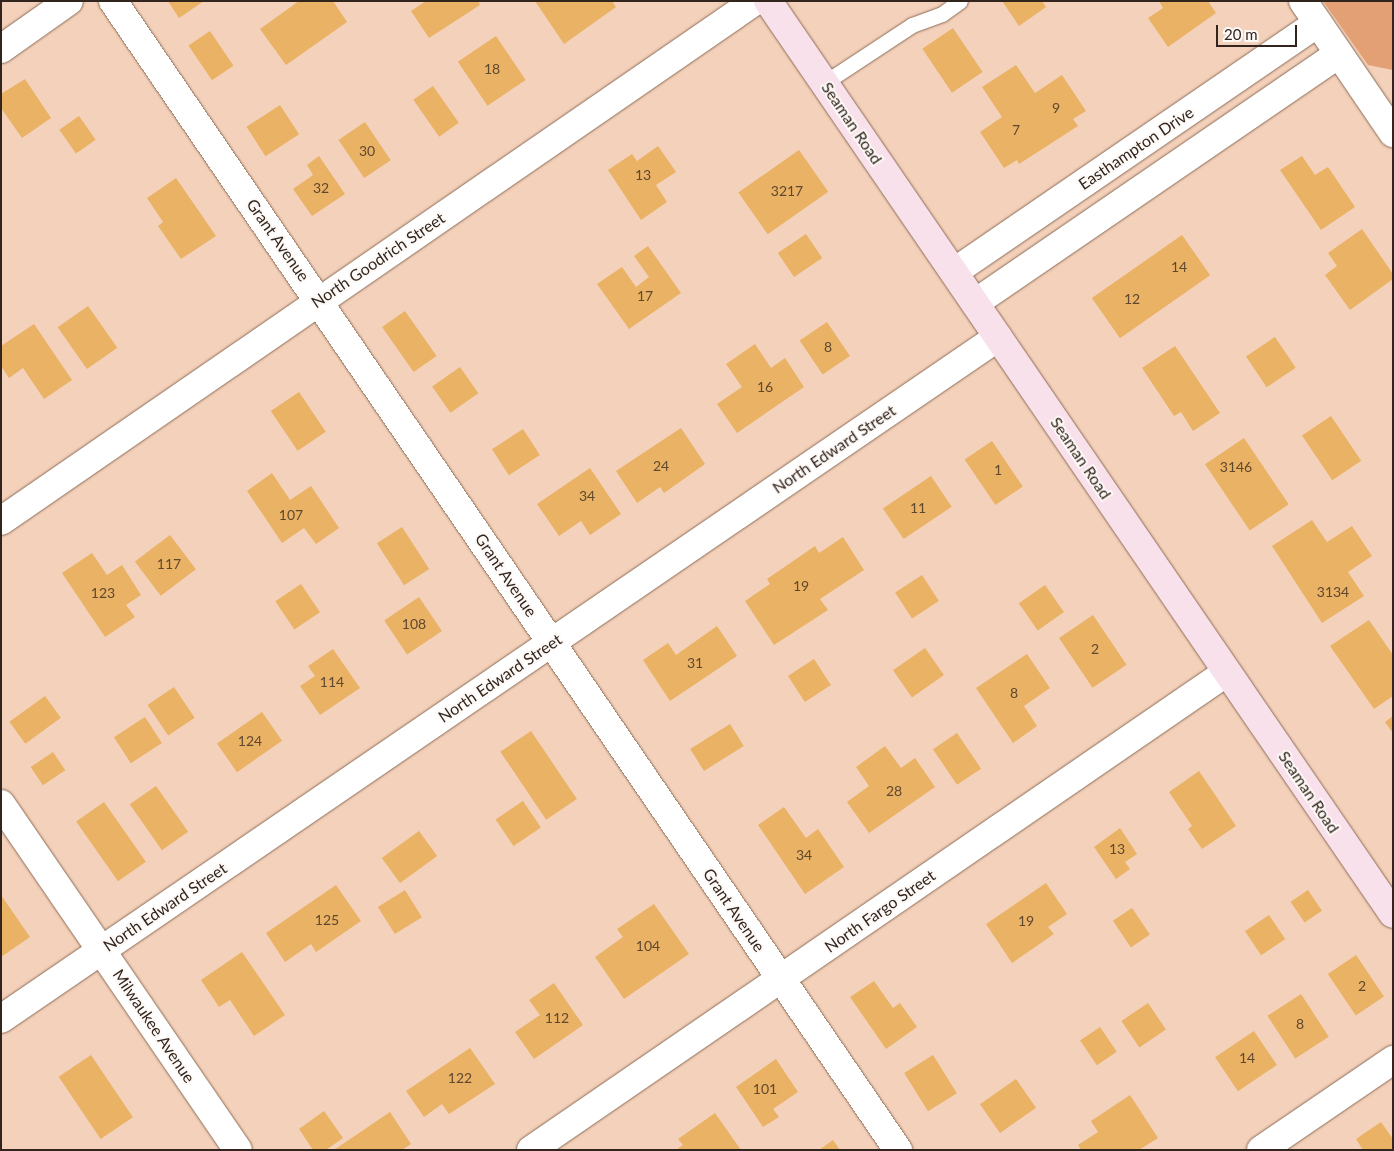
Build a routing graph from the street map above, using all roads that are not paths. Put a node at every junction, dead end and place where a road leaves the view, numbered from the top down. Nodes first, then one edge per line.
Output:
1 (70, 1) edge
2 (112, 1) edge
3 (755, 1) edge
4 (768, 1) edge
5 (960, 1) edge
6 (1310, 12) edge
7 (1, 49) edge
8 (1339, 54) junction
9 (824, 83) junction
10 (1385, 103) edge
11 (1393, 133) edge
12 (954, 272) junction
13 (319, 300) junction
14 (975, 303) junction
15 (998, 336) junction
16 (1, 520) edge
17 (552, 642) junction
18 (1228, 672) junction
19 (1, 804) edge
20 (1393, 914) edge
21 (102, 950) junction
22 (781, 980) junction
23 (1, 1018) edge
24 (1393, 1060) edge
25 (238, 1150) edge
26 (531, 1150) edge
27 (898, 1150) edge
28 (1261, 1150) edge

1 - 7 street
2 - 13 street, Grant Avenue
3 - 13 street, North Goodrich Street
4 - 9 street, Seaman Road
5 - 9 lane
6 - 8 street
6 - 12 street, Easthampton Drive
8 - 10 street
8 - 14 street
9 - 12 street, Seaman Road
10 - 11 street
12 - 14 street, Seaman Road
13 - 16 street, North Goodrich Street
13 - 17 street, Grant Avenue
14 - 15 street, Seaman Road
15 - 17 street, North Edward Street
15 - 18 street, Seaman Road
17 - 21 street, North Edward Street
17 - 22 street, Grant Avenue
18 - 20 street, Seaman Road
18 - 22 street, North Fargo Street
19 - 21 street, Milwaukee Avenue
21 - 23 street, North Edward Street
21 - 25 street, Milwaukee Avenue
22 - 26 street, North Fargo Street
22 - 27 street, Grant Avenue
24 - 28 street

